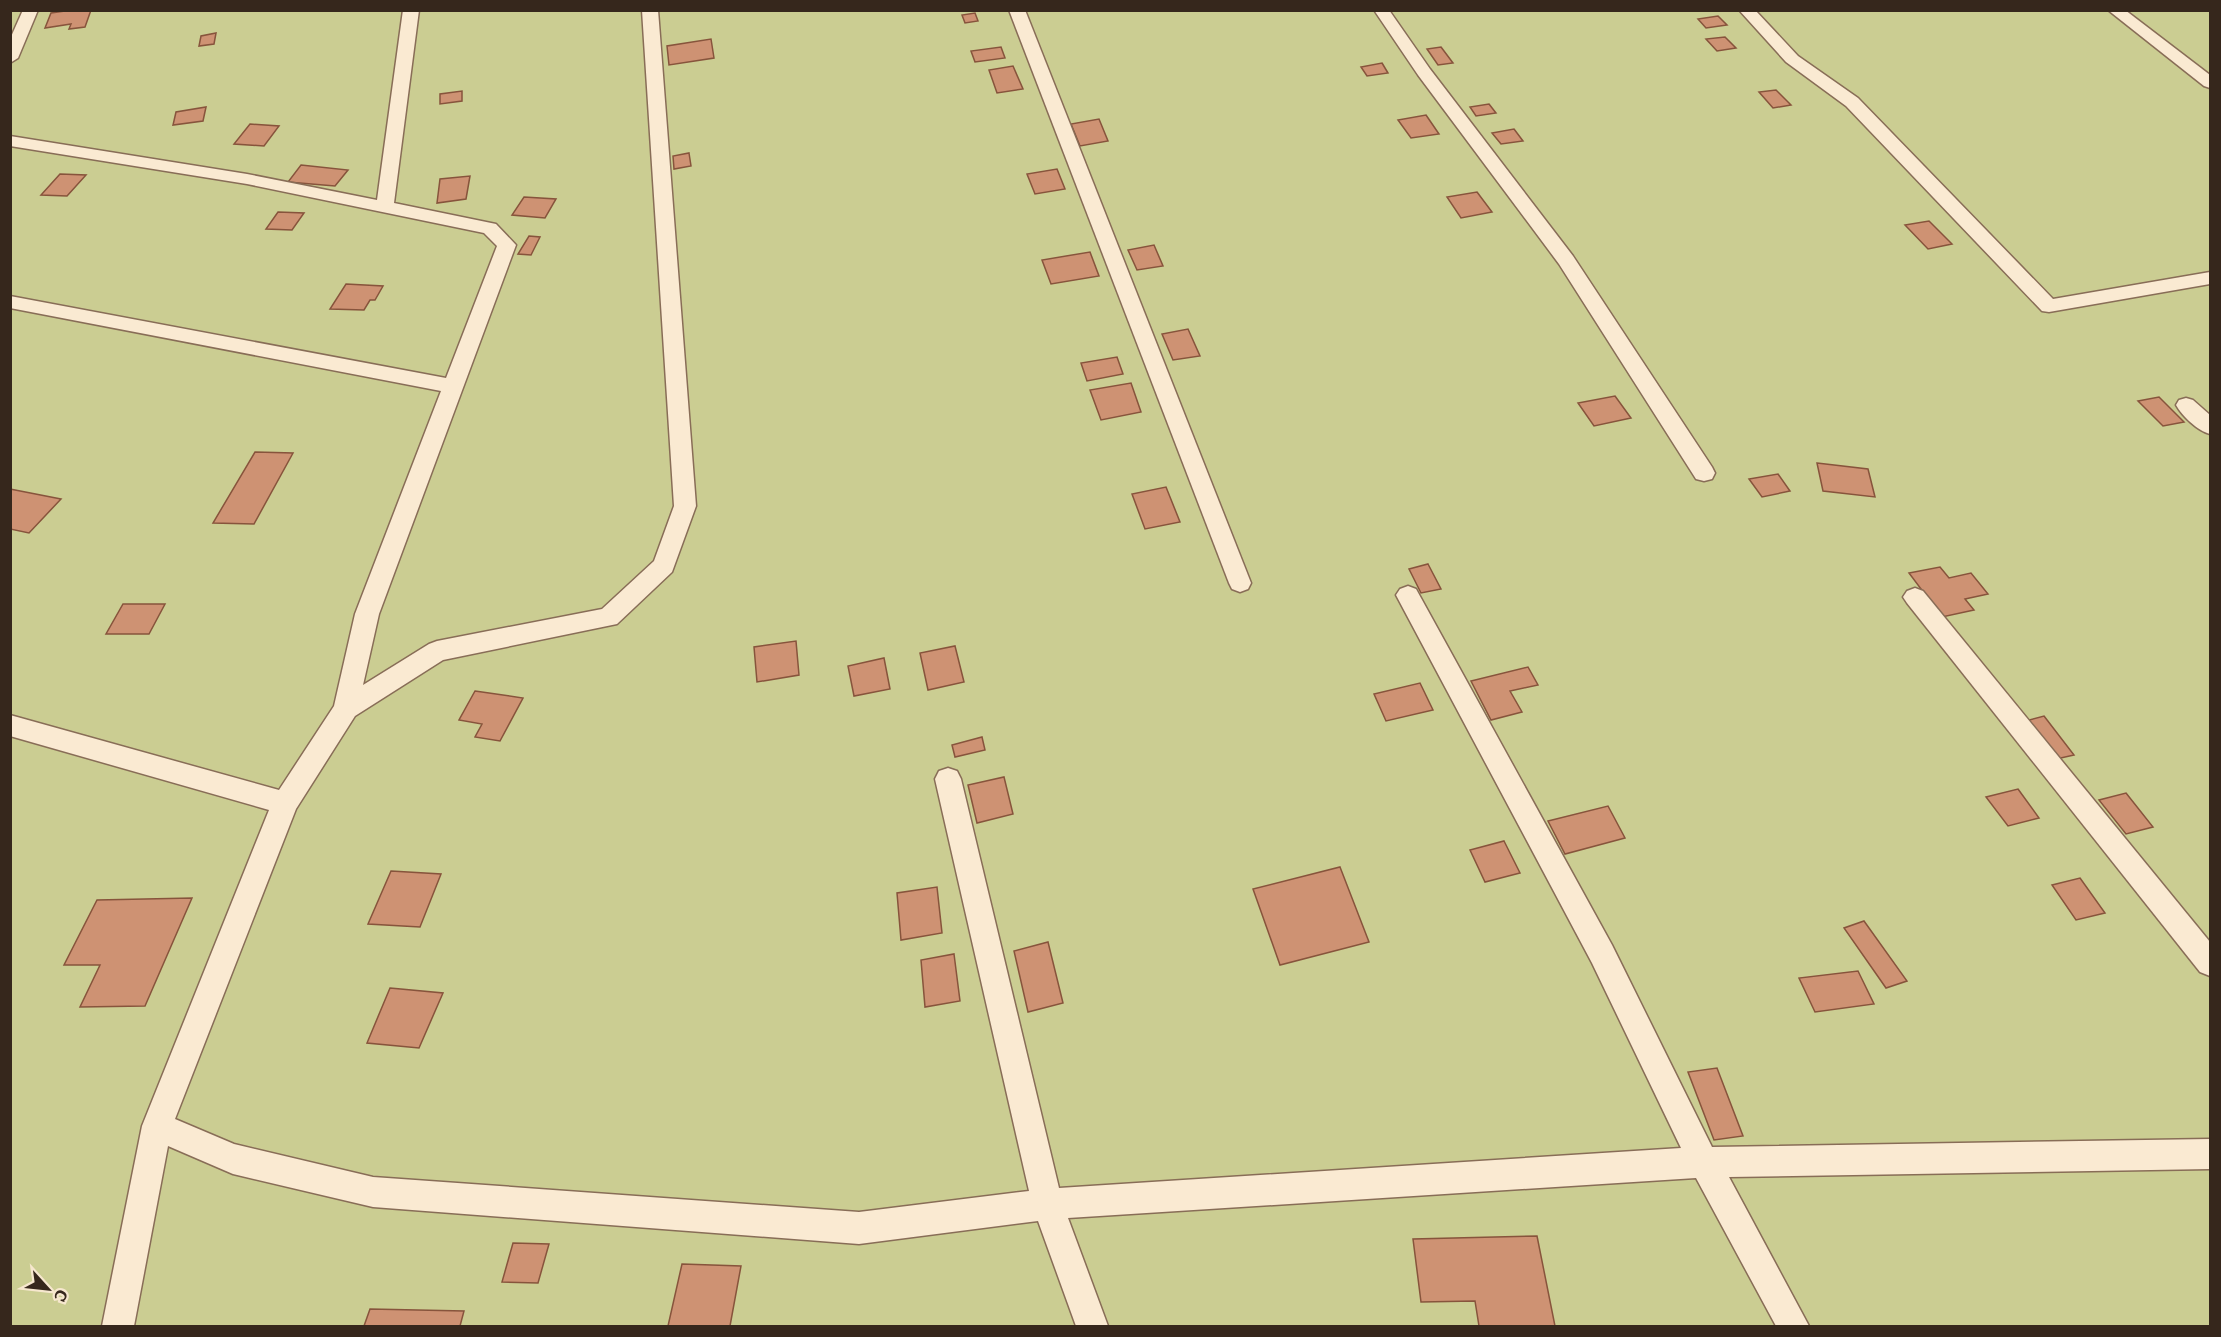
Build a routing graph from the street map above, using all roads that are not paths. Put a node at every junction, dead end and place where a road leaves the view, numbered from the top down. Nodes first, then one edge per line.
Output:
1 (31, 10) edge
2 (411, 10) edge
3 (650, 10) edge
4 (1017, 10) edge
5 (1381, 10) edge
6 (1746, 10) edge
7 (2115, 10) edge
8 (10, 58) edge
9 (2211, 83) edge
10 (10, 141) edge
11 (385, 206) junction
12 (2211, 278) edge
13 (10, 302) edge
14 (452, 386) junction
15 (2186, 405) dead end
16 (2211, 427) edge
17 (1704, 473) dead end
18 (1240, 583) dead end
19 (1408, 594) dead end
20 (1915, 597) dead end
21 (346, 709) junction
22 (10, 725) edge
23 (948, 779) dead end
24 (285, 802) junction
25 (2211, 963) edge
26 (157, 1126) junction
27 (2211, 1154) edge
28 (1704, 1162) junction
29 (1047, 1204) junction
30 (118, 1326) edge
31 (1092, 1326) edge
32 (1793, 1326) edge

1 - 8 lane
2 - 11 lane
3 - 21 lane
4 - 18 lane
5 - 17 lane
6 - 12 lane
7 - 9 lane
10 - 11 lane
11 - 14 lane
13 - 14 lane
14 - 21 lane
15 - 16 lane
19 - 28 lane
20 - 25 lane
21 - 24 lane
22 - 24 lane
23 - 29 lane
24 - 26 lane
26 - 29 lane
26 - 30 lane
27 - 28 lane
28 - 29 lane
28 - 32 lane
29 - 31 lane

